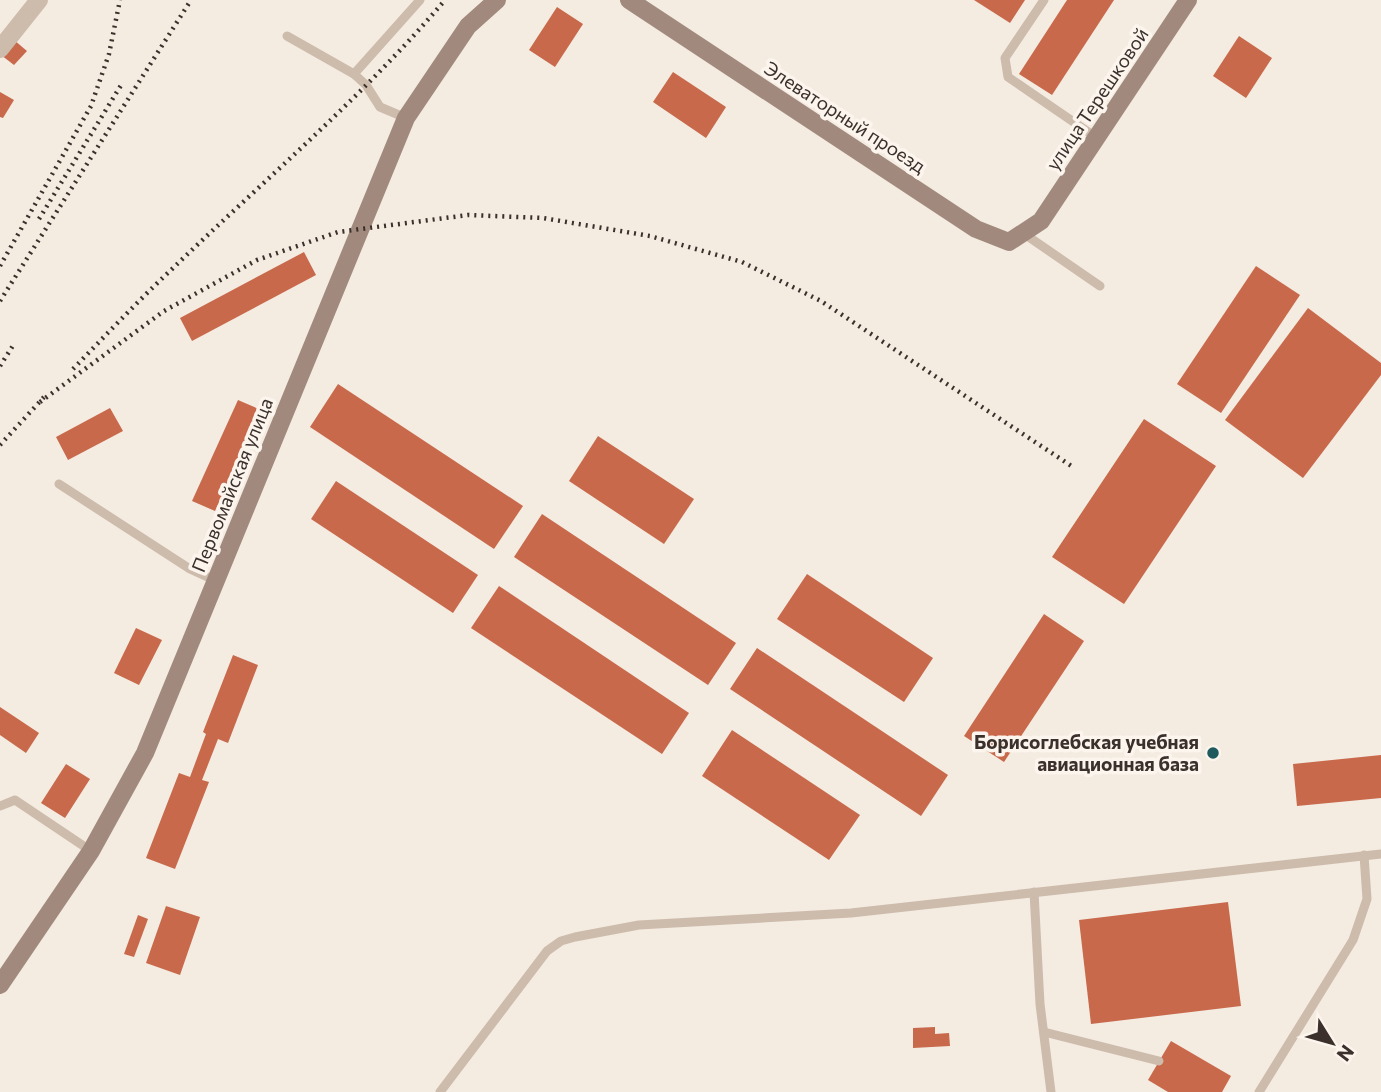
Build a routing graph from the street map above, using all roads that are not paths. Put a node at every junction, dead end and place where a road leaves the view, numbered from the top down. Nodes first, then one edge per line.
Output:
1 (420, 0) edge
2 (497, 0) edge
3 (629, 0) edge
4 (1044, 0) edge
5 (1188, 0) edge
6 (31, 3) edge
7 (287, 36) dead end
8 (0, 49) edge
9 (354, 74) junction
10 (406, 118) junction
11 (1097, 138) junction
12 (1041, 221) joint
13 (1023, 233) junction
14 (1100, 286) dead end
15 (59, 484) dead end
16 (216, 580) junction
17 (0, 806) edge
18 (91, 851) junction
19 (1381, 854) edge
20 (1364, 855) junction
21 (1034, 892) junction
22 (0, 985) edge
23 (1044, 1032) junction
24 (1159, 1061) dead end
25 (440, 1092) edge
26 (1051, 1092) edge
27 (1259, 1092) edge

1 - 9 lane
2 - 10 street, Первомайская улица
3 - 13 street, Элеваторный проезд
4 - 11 lane
5 - 11 street, улица Терешковой
6 - 8 street
7 - 9 lane
9 - 10 lane
10 - 16 street, Первомайская улица
11 - 12 street, улица Терешковой
12 - 13 street, Элеваторный проезд
13 - 14 lane
15 - 16 lane
16 - 18 street, Первомайская улица
17 - 18 lane
18 - 22 street, Первомайская улица
19 - 20 lane
20 - 21 lane
20 - 27 lane
21 - 23 lane
21 - 25 lane
23 - 24 lane
23 - 26 lane

